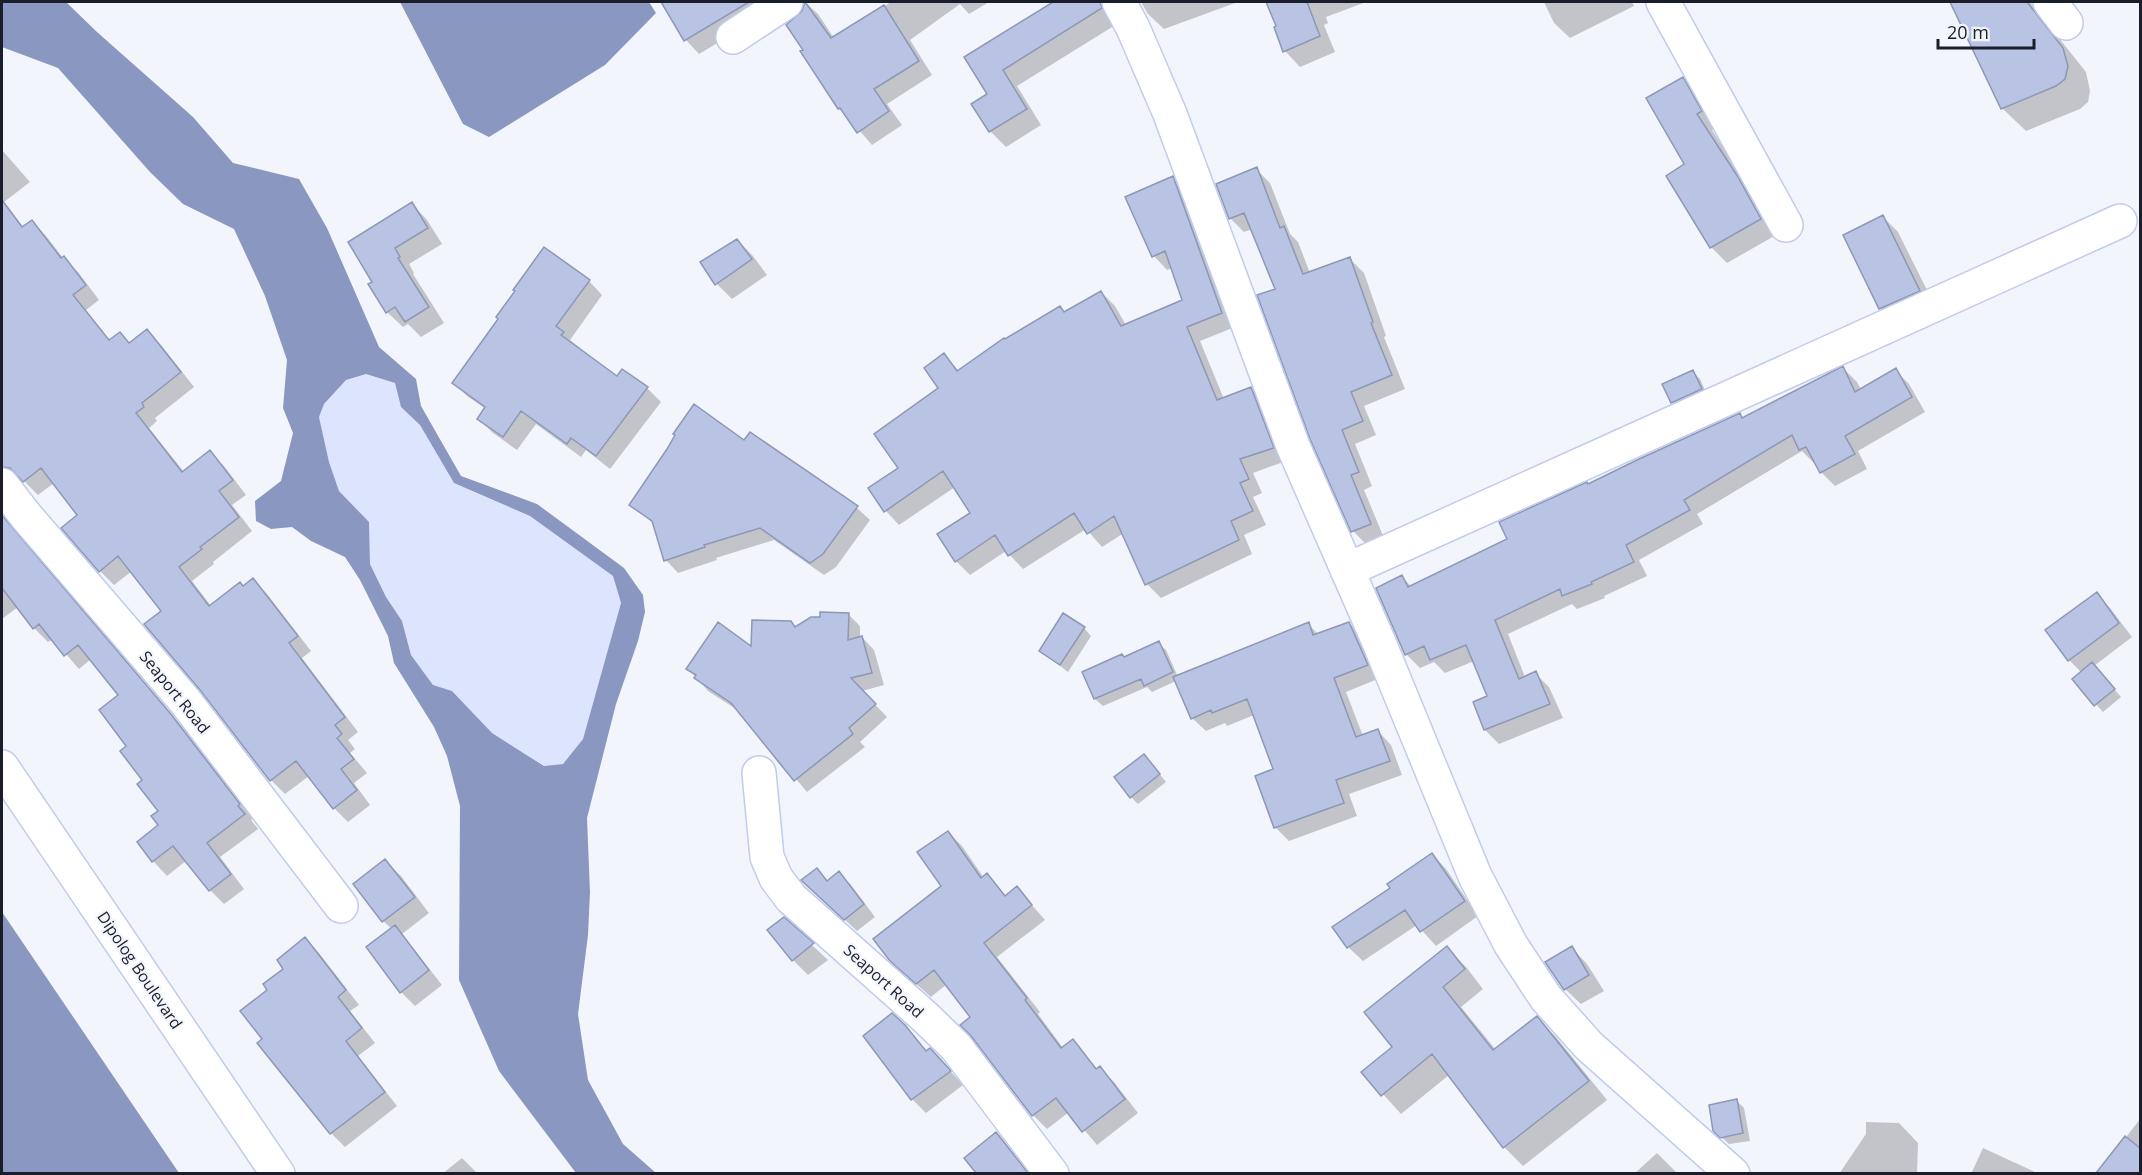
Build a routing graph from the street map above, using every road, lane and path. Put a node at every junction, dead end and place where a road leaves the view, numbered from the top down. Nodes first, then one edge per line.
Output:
1 (786, 2) edge
2 (1119, 2) edge
3 (1663, 2) edge
4 (733, 37) dead end
5 (2120, 221) dead end
6 (1786, 225) dead end
7 (2, 485) edge
8 (1347, 570) junction
9 (2, 766) edge
10 (759, 773) dead end
11 (341, 906) dead end
12 (278, 1173) edge
13 (1052, 1173) edge
14 (1733, 1173) edge

1 - 4 street
2 - 8 street
3 - 6 street
5 - 8 street
7 - 11 street, Seaport Road
8 - 14 street
9 - 12 street, Dipolog Boulevard
10 - 13 street, Seaport Road

